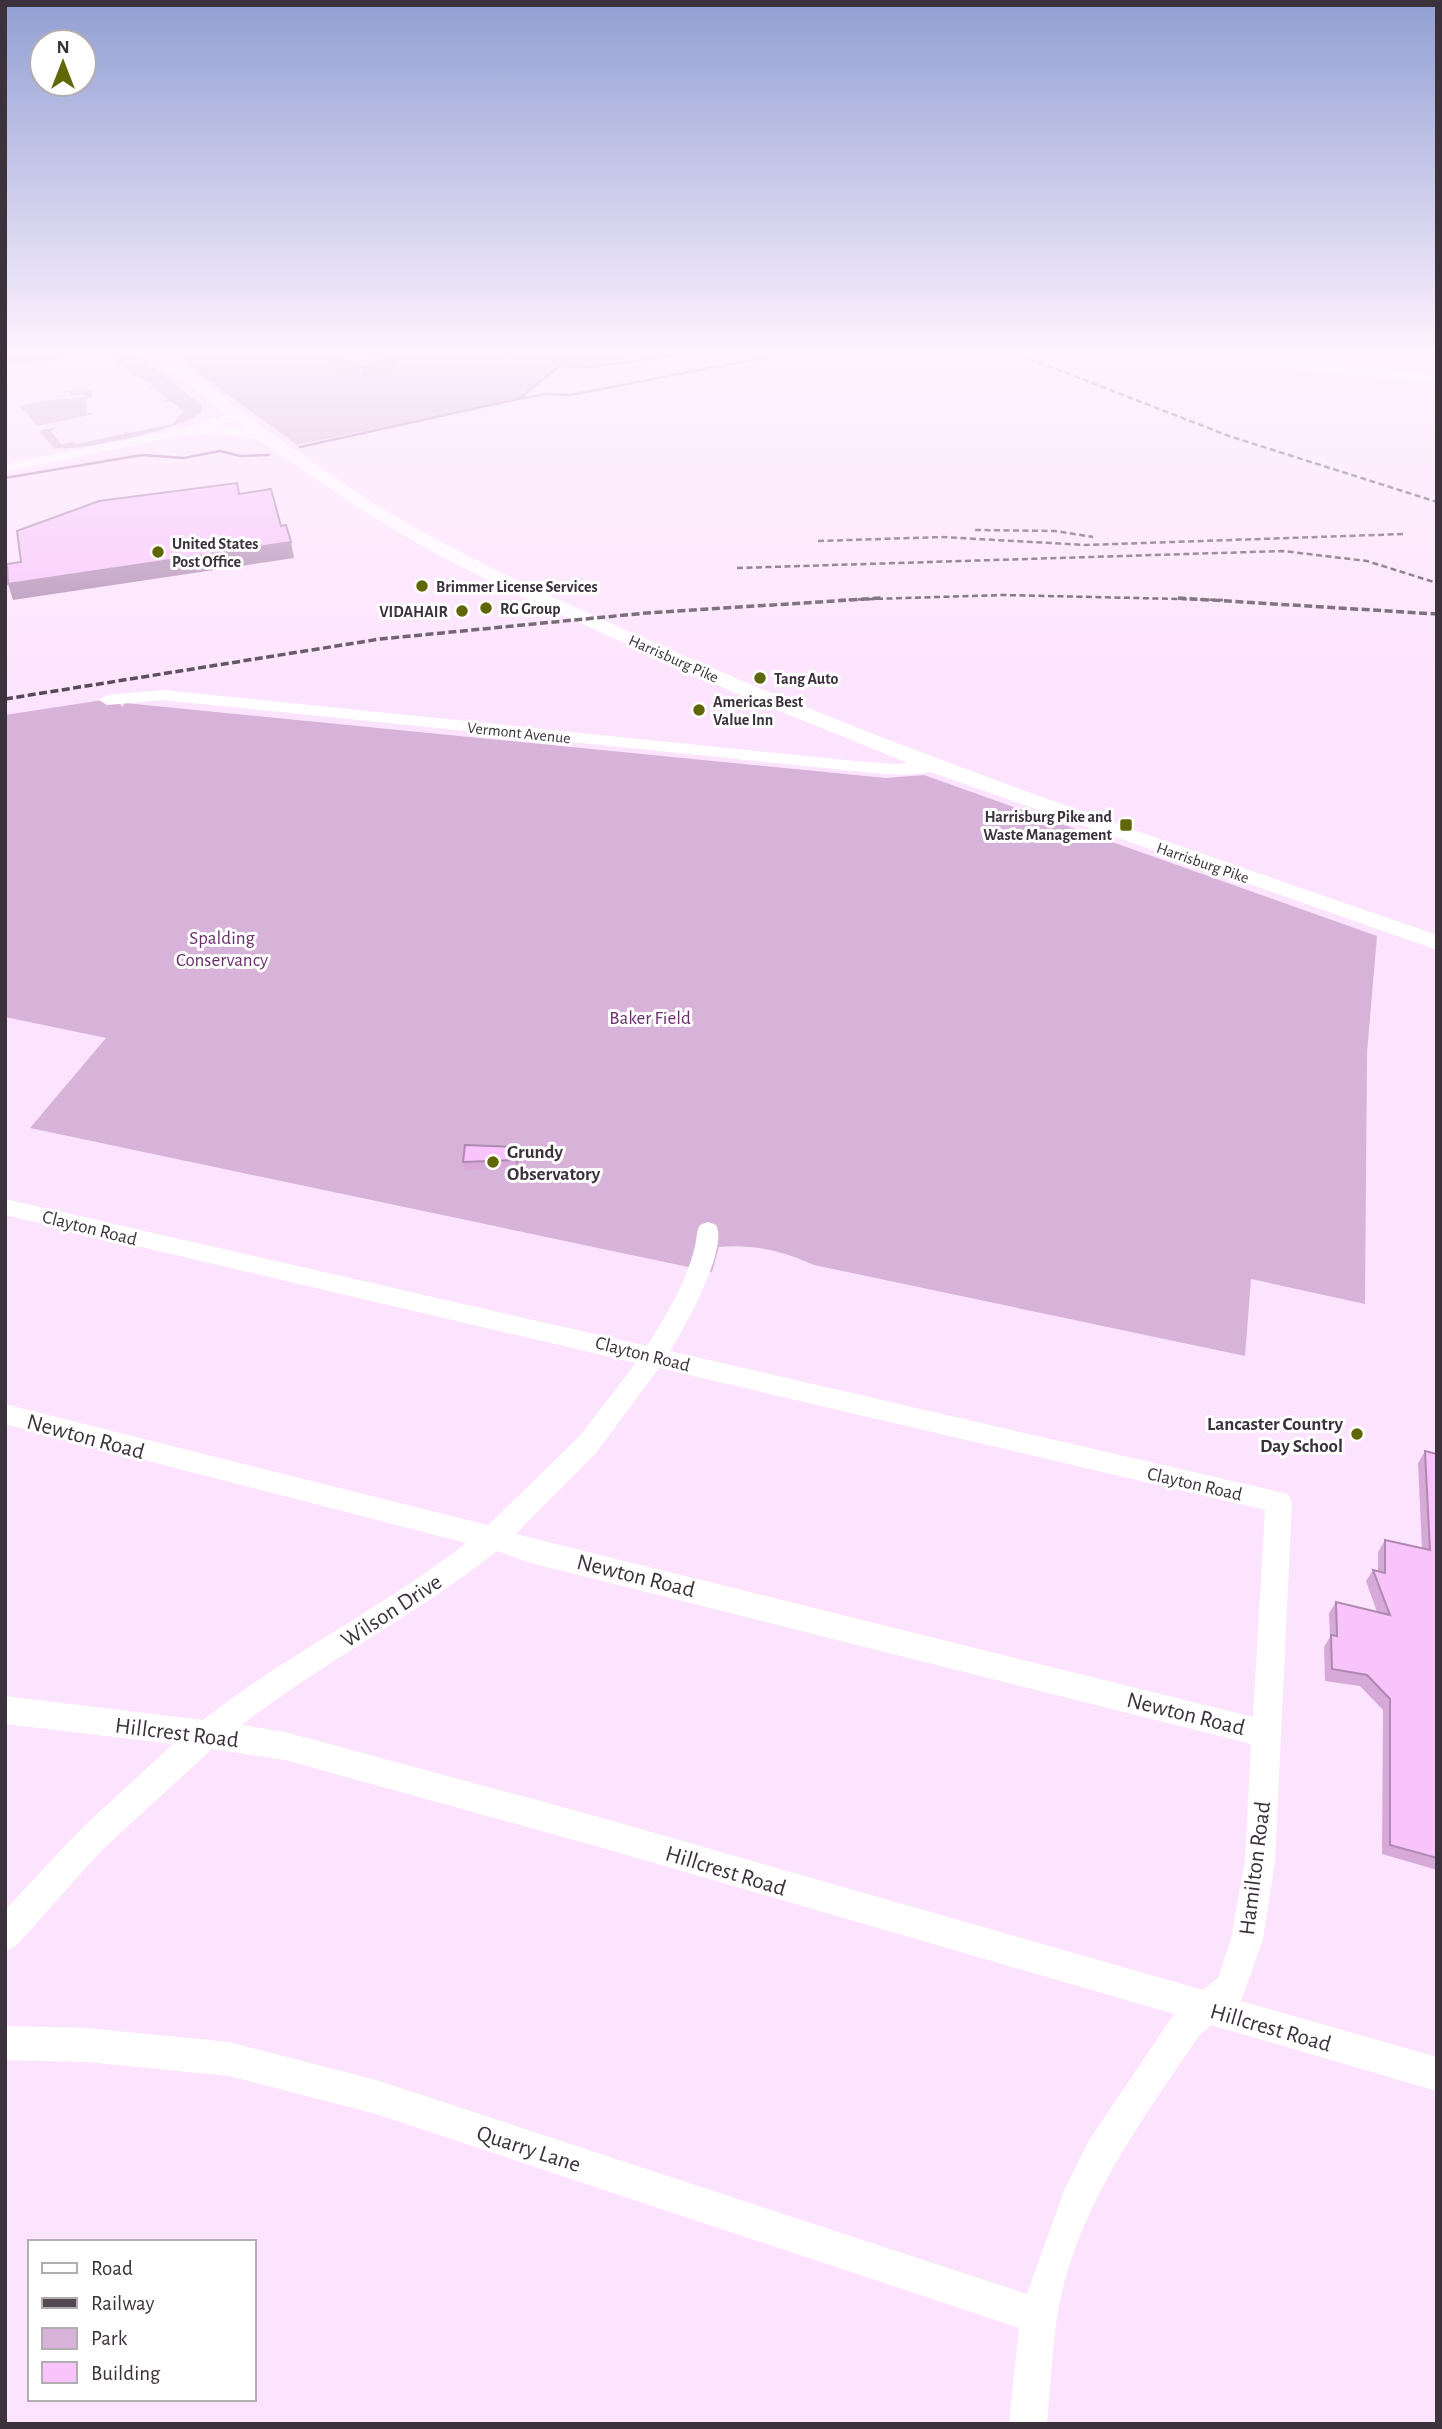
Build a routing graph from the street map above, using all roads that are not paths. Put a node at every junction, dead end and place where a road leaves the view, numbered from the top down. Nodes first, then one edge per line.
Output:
1 (308, 465) edge
2 (107, 699) dead end
3 (932, 766) junction
4 (1437, 943) edge
5 (5, 1207) edge
6 (709, 1231) dead end
7 (654, 1355) junction
8 (5, 1414) edge
9 (1279, 1502) joint
10 (493, 1538) junction
11 (5, 1710) edge
12 (207, 1734) junction
13 (1267, 1734) junction
14 (5, 1934) edge
15 (1207, 2008) junction
16 (5, 2043) edge
17 (1437, 2074) edge
18 (1039, 2316) junction
19 (1028, 2424) edge

1 - 3 main road, Harrisburg Pike
2 - 3 street, Vermont Avenue
3 - 4 main road, Harrisburg Pike
5 - 7 street, Clayton Road
6 - 7 street, Wilson Drive
7 - 9 street, Clayton Road
7 - 10 street, Wilson Drive
8 - 10 street, Newton Road
9 - 13 street, Hamilton Road
10 - 12 street, Wilson Drive
10 - 13 street, Newton Road
11 - 12 street, Hillcrest Road
12 - 14 street, Wilson Drive
12 - 15 street, Hillcrest Road
13 - 15 street, Hamilton Road
15 - 17 street, Hillcrest Road
15 - 18 street, Hamilton Road
16 - 18 street, Quarry Lane
18 - 19 street, Hamilton Road

